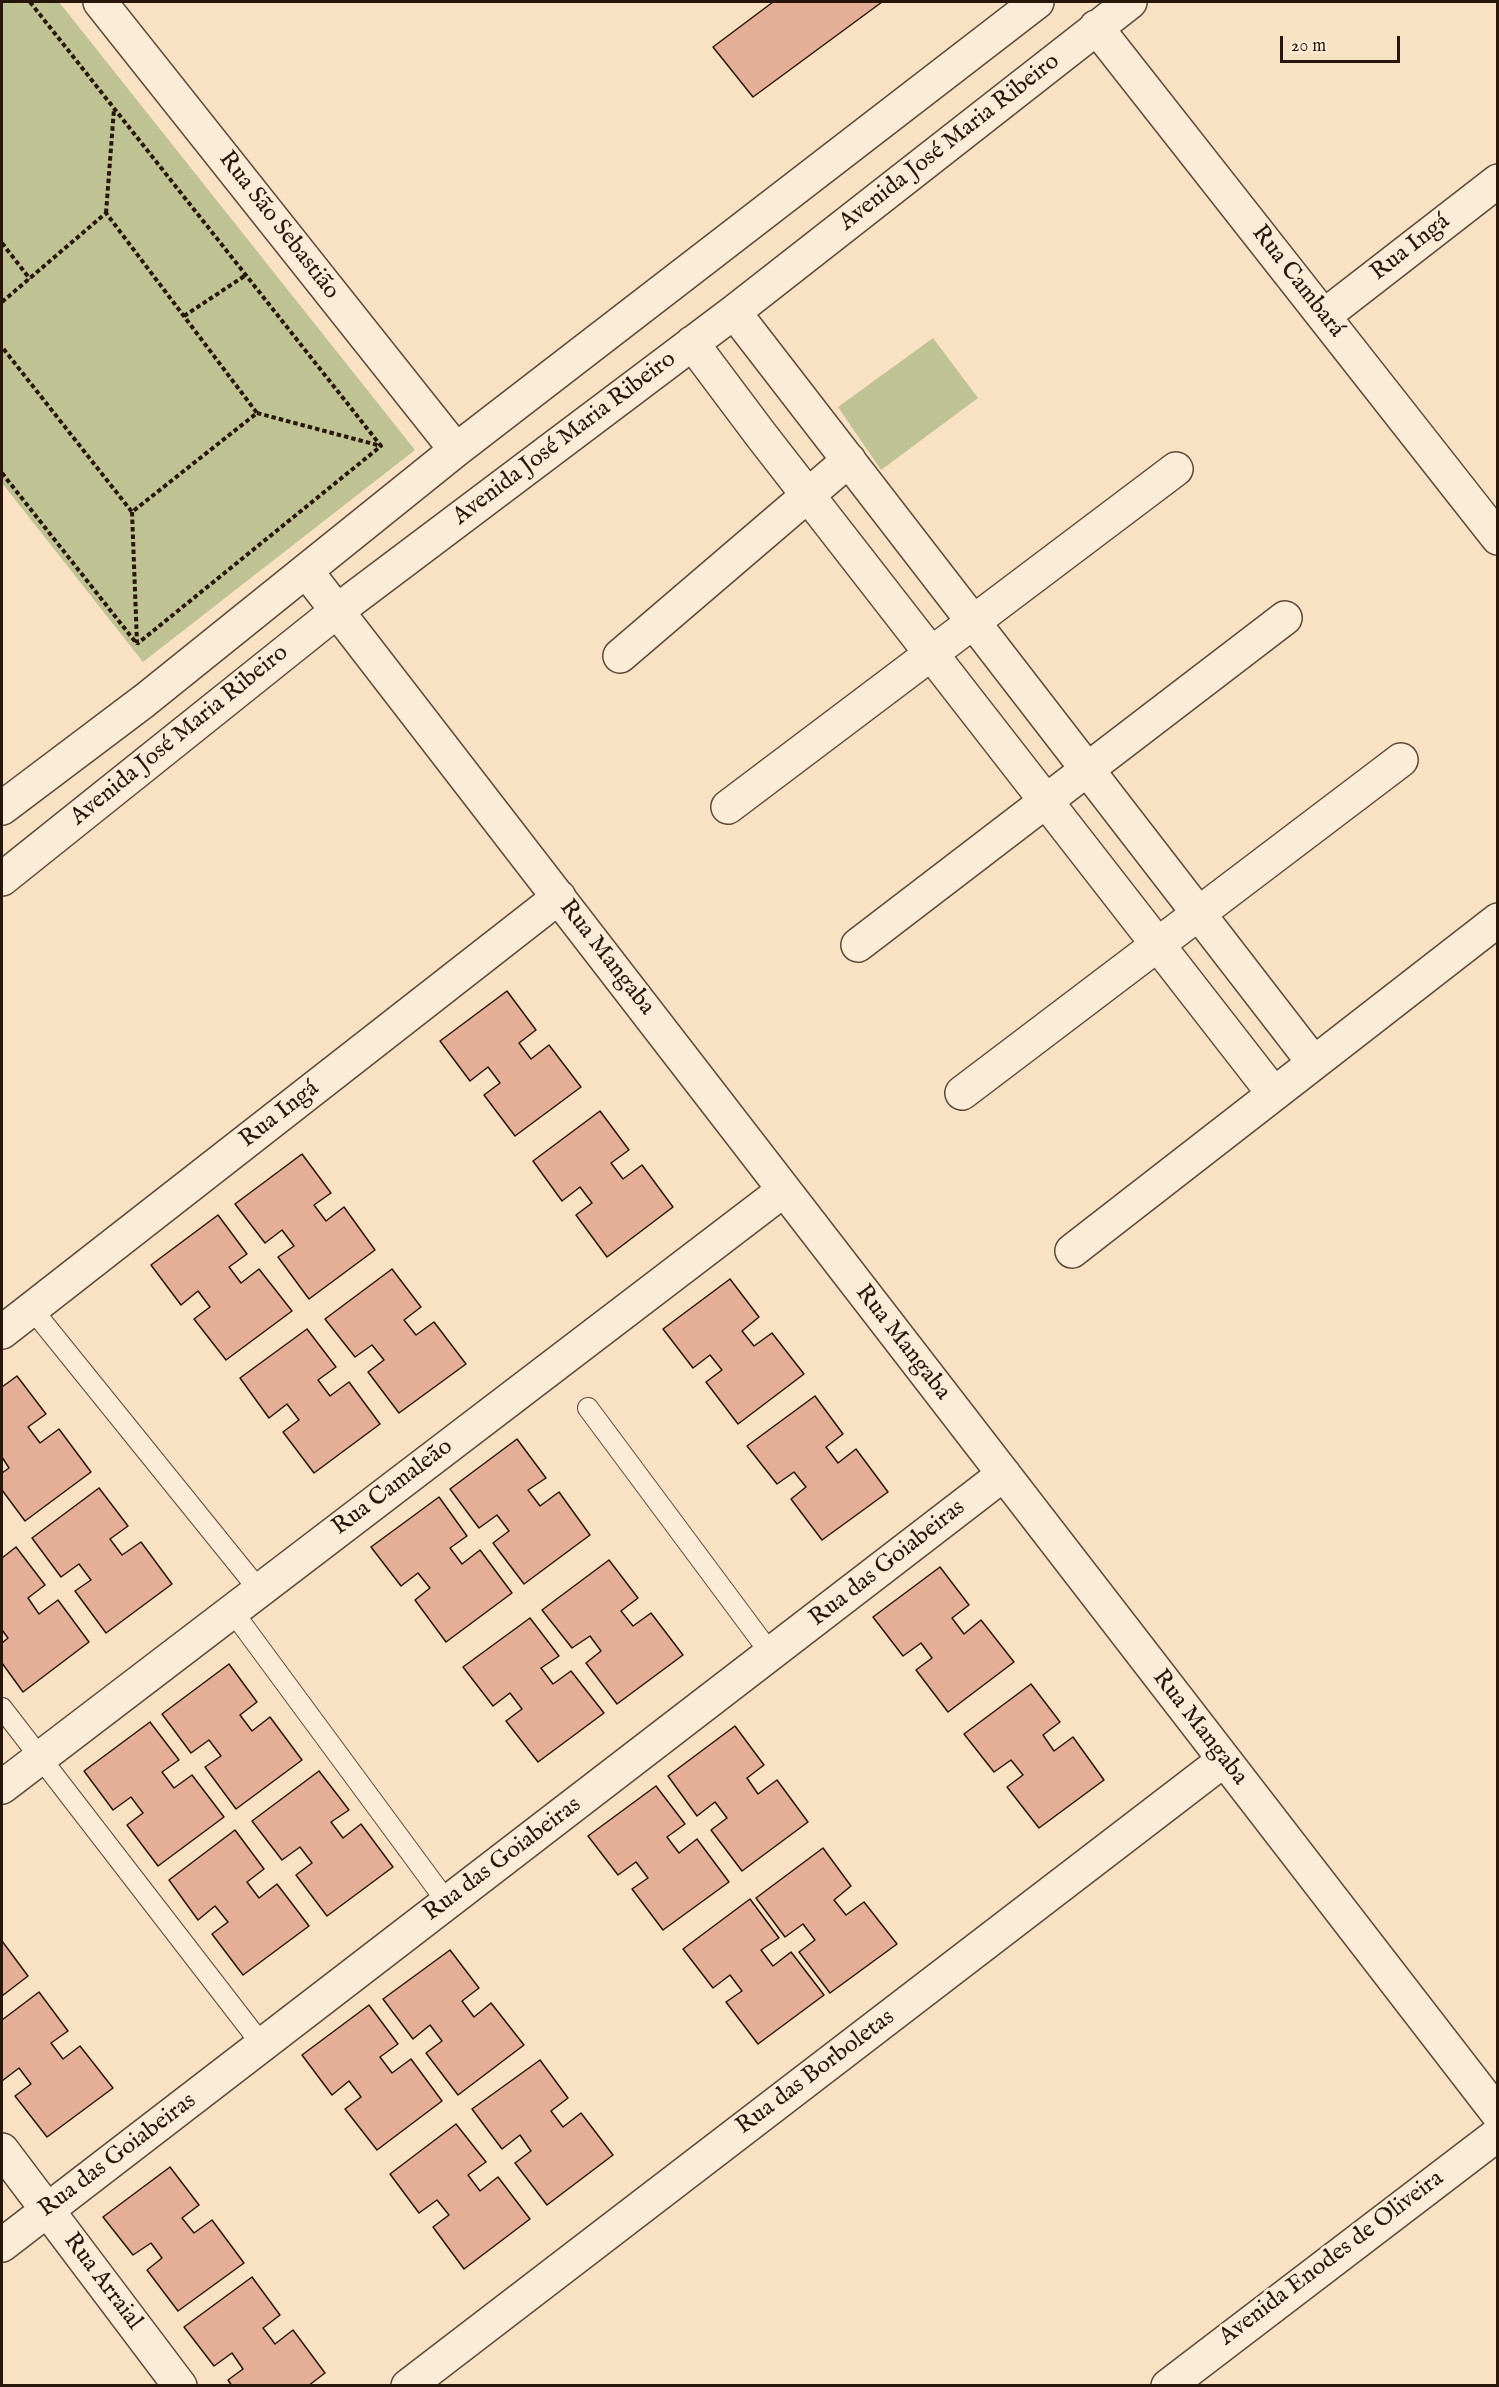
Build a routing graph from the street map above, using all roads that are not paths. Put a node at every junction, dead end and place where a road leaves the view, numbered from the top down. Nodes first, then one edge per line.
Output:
1 (100, 2) edge
2 (1037, 2) edge
3 (1130, 2) edge
4 (1096, 27) junction
5 (1497, 181) edge
6 (734, 312) junction
7 (1324, 316) junction
8 (692, 343) junction
9 (456, 450) junction
10 (849, 460) junction
11 (1176, 469) dead end
12 (808, 495) junction
13 (1497, 538) edge
14 (307, 572) junction
15 (337, 611) junction
16 (1285, 618) dead end
17 (974, 622) junction
18 (931, 654) junction
19 (620, 656) dead end
20 (1401, 760) dead end
21 (1088, 770) junction
22 (1046, 801) junction
23 (728, 807) dead end
24 (2, 808) edge
25 (2, 879) edge
26 (559, 897) junction
27 (1199, 913) junction
28 (1497, 921) edge
29 (1158, 944) junction
30 (858, 945) dead end
31 (1314, 1063) junction
32 (962, 1093) dead end
33 (1274, 1094) junction
34 (784, 1190) junction
35 (1071, 1251) dead end
36 (32, 1309) junction
37 (2, 1332) edge
38 (588, 1408) dead end
39 (1004, 1474) junction
40 (259, 1590) junction
41 (233, 1612) junction
42 (771, 1654) junction
43 (2, 1708) edge
44 (40, 1758) junction
45 (1224, 1760) junction
46 (2, 1787) edge
47 (447, 1902) junction
48 (263, 2046) junction
49 (1497, 2114) edge
50 (1497, 2134) edge
51 (2, 2150) edge
52 (47, 2209) junction
53 (2, 2245) edge
54 (180, 2385) edge
55 (408, 2385) edge
56 (1168, 2385) edge

1 - 9 street, Rua São Sebastião
2 - 9 street, Avenida José Maria Ribeiro
3 - 4 street, Avenida José Maria Ribeiro
4 - 6 street, Avenida José Maria Ribeiro
4 - 7 street, Rua Cambará
5 - 7 street, Rua Ingá
6 - 8 street, Avenida José Maria Ribeiro
6 - 10 street
7 - 13 street, Rua Cambará
8 - 12 street
8 - 15 street, Avenida José Maria Ribeiro
9 - 14 street, Avenida José Maria Ribeiro
10 - 12 street
10 - 17 street
11 - 17 street
12 - 18 street
12 - 19 street
14 - 15 street, Rua Mangaba
14 - 24 street, Avenida José Maria Ribeiro
15 - 25 street, Avenida José Maria Ribeiro
15 - 26 street, Rua Mangaba
16 - 21 street
17 - 18 street
17 - 21 street
18 - 22 street
18 - 23 street
20 - 27 street
21 - 22 street
21 - 27 street
22 - 29 street
22 - 30 street
26 - 34 street, Rua Mangaba
26 - 36 street, Rua Ingá
27 - 29 street
27 - 31 street
28 - 31 street
29 - 32 street
29 - 33 street
31 - 33 street
33 - 35 street
34 - 39 street, Rua Mangaba
34 - 40 street, Rua Camaleão
36 - 37 street, Rua Ingá
36 - 40 lane
38 - 42 lane
39 - 42 street, Rua das Goiabeiras
39 - 45 street, Rua Mangaba
40 - 41 street, Rua Camaleão
41 - 44 street, Rua Camaleão
41 - 47 lane
42 - 47 street, Rua das Goiabeiras
43 - 44 lane
44 - 46 street, Rua Camaleão
44 - 48 lane
45 - 49 street, Rua Mangaba
45 - 55 street, Rua das Borboletas
47 - 48 street, Rua das Goiabeiras
48 - 52 street, Rua das Goiabeiras
50 - 56 street, Avenida Enodes de Oliveira
51 - 52 street, Rua Arraial
52 - 53 street, Rua das Goiabeiras
52 - 54 street, Rua Arraial

